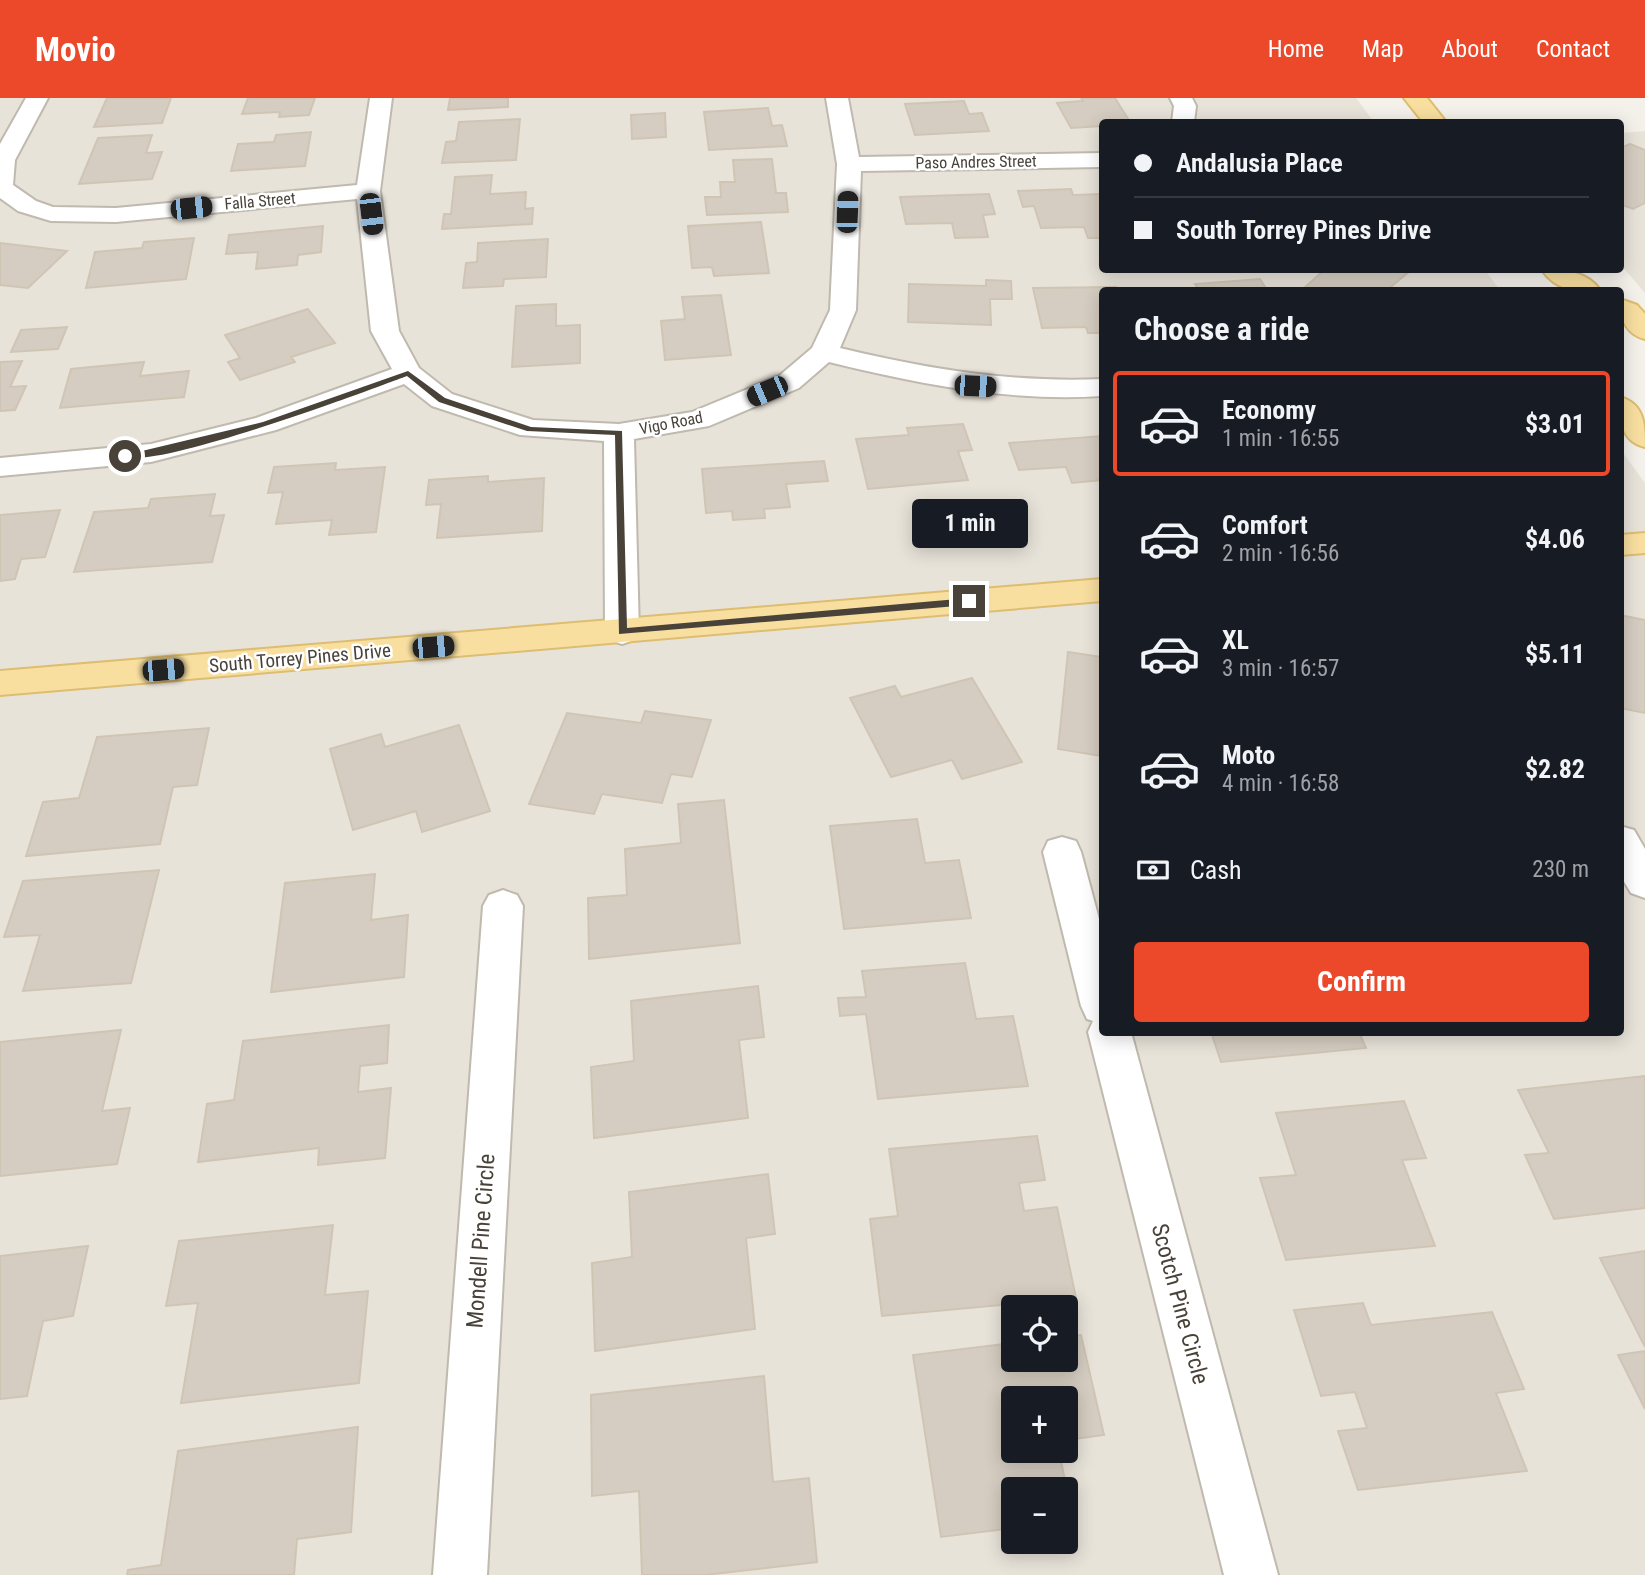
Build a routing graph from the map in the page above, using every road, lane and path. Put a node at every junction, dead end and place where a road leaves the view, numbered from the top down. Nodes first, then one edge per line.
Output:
1 (37, 98) edge
2 (381, 98) edge
3 (837, 98) edge
4 (1181, 98) edge
5 (1415, 98) edge
6 (1183, 119) edge
7 (1432, 119) edge
8 (1099, 160) edge
9 (849, 164) junction
10 (368, 191) junction
11 (1558, 279) edge
12 (1579, 287) edge
13 (1624, 309) edge
14 (1645, 331) edge
15 (824, 352) junction
16 (408, 373) junction
17 (1099, 388) edge
18 (1624, 411) edge
19 (619, 433) junction
20 (1645, 438) edge
21 (0, 467) edge
22 (1645, 543) edge
23 (1624, 545) edge
24 (1099, 590) edge
25 (622, 632) junction
26 (0, 684) edge
27 (1624, 848) edge
28 (1062, 852) dead end
29 (1645, 882) edge
30 (503, 906) dead end
31 (1099, 994) edge
32 (1111, 1036) edge
33 (460, 1575) edge
34 (1251, 1575) edge

1 - 10 street, Falla Street
2 - 10 street
3 - 9 street, Vigo Road
4 - 6 street
5 - 7 main road
8 - 9 street, Paso Andres Street
9 - 15 street, Vigo Road
10 - 16 street
11 - 12 main road
13 - 14 main road
15 - 17 street
15 - 19 street, Vigo Road
16 - 19 street, Vigo Road
16 - 21 street
18 - 20 main road
19 - 25 street
22 - 23 main road
24 - 25 main road, South Torrey Pines Drive
25 - 26 main road, South Torrey Pines Drive
27 - 29 street
28 - 31 street
30 - 33 street, Mondell Pine Circle
32 - 34 street, Scotch Pine Circle

